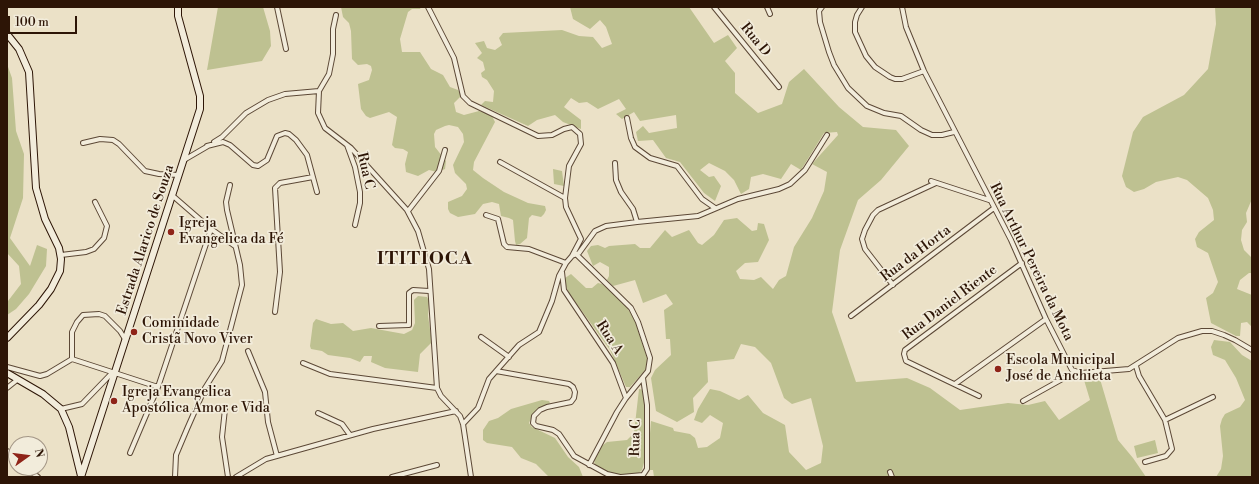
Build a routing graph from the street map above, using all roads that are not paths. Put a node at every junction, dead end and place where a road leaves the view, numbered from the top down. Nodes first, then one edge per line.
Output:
1 (178, 7) edge
2 (277, 7) edge
3 (428, 7) edge
4 (714, 7) edge
5 (767, 7) edge
6 (822, 7) edge
7 (862, 7) edge
8 (902, 7) edge
9 (336, 14) dead end
10 (770, 14) dead end
11 (7, 34) edge
12 (286, 49) dead end
13 (924, 71) junction
14 (779, 87) dead end
15 (319, 91) junction
16 (627, 118) dead end
17 (954, 132) junction
18 (828, 135) dead end
19 (83, 143) dead end
20 (347, 145) junction
21 (207, 146) junction
22 (445, 150) dead end
23 (184, 160) junction
24 (500, 162) dead end
25 (615, 163) dead end
26 (180, 175) junction
27 (313, 177) junction
28 (931, 181) dead end
29 (936, 183) junction
30 (230, 185) dead end
31 (317, 192) dead end
32 (173, 196) junction
33 (565, 198) junction
34 (989, 200) junction
35 (95, 202) dead end
36 (715, 208) junction
37 (994, 208) junction
38 (408, 211) junction
39 (486, 215) dead end
40 (637, 222) junction
41 (355, 225) dead end
42 (210, 229) junction
43 (235, 246) junction
44 (61, 255) junction
45 (575, 255) junction
46 (566, 263) junction
47 (1022, 263) junction
48 (562, 269) junction
49 (892, 286) junction
50 (429, 290) junction
51 (275, 312) dead end
52 (851, 316) dead end
53 (1046, 319) junction
54 (379, 326) dead end
55 (481, 337) dead end
56 (7, 338) edge
57 (125, 339) junction
58 (1252, 350) edge
59 (248, 351) dead end
60 (509, 357) junction
61 (72, 359) junction
62 (303, 363) dead end
63 (1136, 366) junction
64 (7, 367) edge
65 (496, 371) junction
66 (1075, 372) junction
67 (7, 373) edge
68 (113, 373) junction
69 (643, 378) junction
70 (17, 380) junction
71 (955, 384) junction
72 (158, 387) junction
73 (7, 388) edge
74 (437, 388) junction
75 (979, 396) dead end
76 (1213, 397) dead end
77 (626, 398) junction
78 (1023, 401) dead end
79 (61, 409) junction
80 (225, 409) dead end
81 (456, 411) junction
82 (318, 412) dead end
83 (1165, 420) junction
84 (463, 424) junction
85 (350, 435) junction
86 (130, 453) dead end
87 (278, 456) junction
88 (1145, 462) dead end
89 (437, 465) dead end
90 (589, 465) junction
91 (890, 472) dead end
92 (81, 476) edge
93 (175, 477) edge
94 (228, 477) edge
95 (236, 477) edge
96 (392, 477) edge
97 (471, 477) edge
98 (620, 477) edge
99 (892, 477) edge

1 - 23 main road, Estrada Alarico de Souza
2 - 12 street
3 - 33 street
4 - 14 street, Rua D
5 - 10 street
6 - 17 street
7 - 13 street
8 - 13 street, Rua Arthur Pereira da Mota
9 - 15 street
11 - 44 main road
13 - 17 street, Rua Arthur Pereira da Mota
15 - 20 street
15 - 21 street
16 - 36 street
17 - 34 street, Rua Arthur Pereira da Mota
18 - 36 street
19 - 26 street
20 - 38 street
20 - 41 street, Rua C
21 - 23 street
21 - 27 street
22 - 38 street
23 - 26 main road, Estrada Alarico de Souza
24 - 33 street
25 - 40 street
26 - 32 main road, Estrada Alarico de Souza
27 - 31 street
27 - 51 street
28 - 29 street
29 - 34 street
29 - 49 street
30 - 43 street
32 - 42 street
32 - 57 main road, Estrada Alarico de Souza
33 - 45 street
34 - 37 street, Rua Arthur Pereira da Mota
35 - 44 street
36 - 40 street
37 - 47 street, Rua Arthur Pereira da Mota
37 - 49 street, Rua da Horta
38 - 50 street
39 - 46 street
40 - 45 street
42 - 43 street
42 - 72 street
43 - 93 street
44 - 56 main road
45 - 46 street
45 - 69 street
46 - 48 street
47 - 53 street, Rua Arthur Pereira da Mota
47 - 71 street, Rua Daniel Riente
48 - 60 street
48 - 77 street, Rua A
49 - 52 street, Rua da Horta
50 - 54 street
50 - 74 street
53 - 66 street, Rua Arthur Pereira da Mota
53 - 71 street
55 - 60 street
57 - 61 street
57 - 68 main road, Estrada Alarico de Souza
58 - 63 street
59 - 87 street
60 - 65 street
61 - 64 street
61 - 68 street
62 - 74 street
63 - 66 street
63 - 83 street
65 - 84 street
65 - 90 street, Rua C
66 - 78 street
67 - 70 main road
68 - 72 street
68 - 79 street
68 - 92 main road, Estrada Alarico de Souza
69 - 77 street
69 - 98 street, Rua C
70 - 73 street
70 - 79 main road
71 - 75 street, Rua Daniel Riente
72 - 86 street
74 - 81 street
76 - 83 street
77 - 90 street
79 - 92 main road
80 - 94 street
81 - 84 street
81 - 85 street
82 - 85 street
83 - 88 street
84 - 97 street
85 - 87 street
87 - 95 street
89 - 96 street
90 - 98 street, Rua C
91 - 99 street

